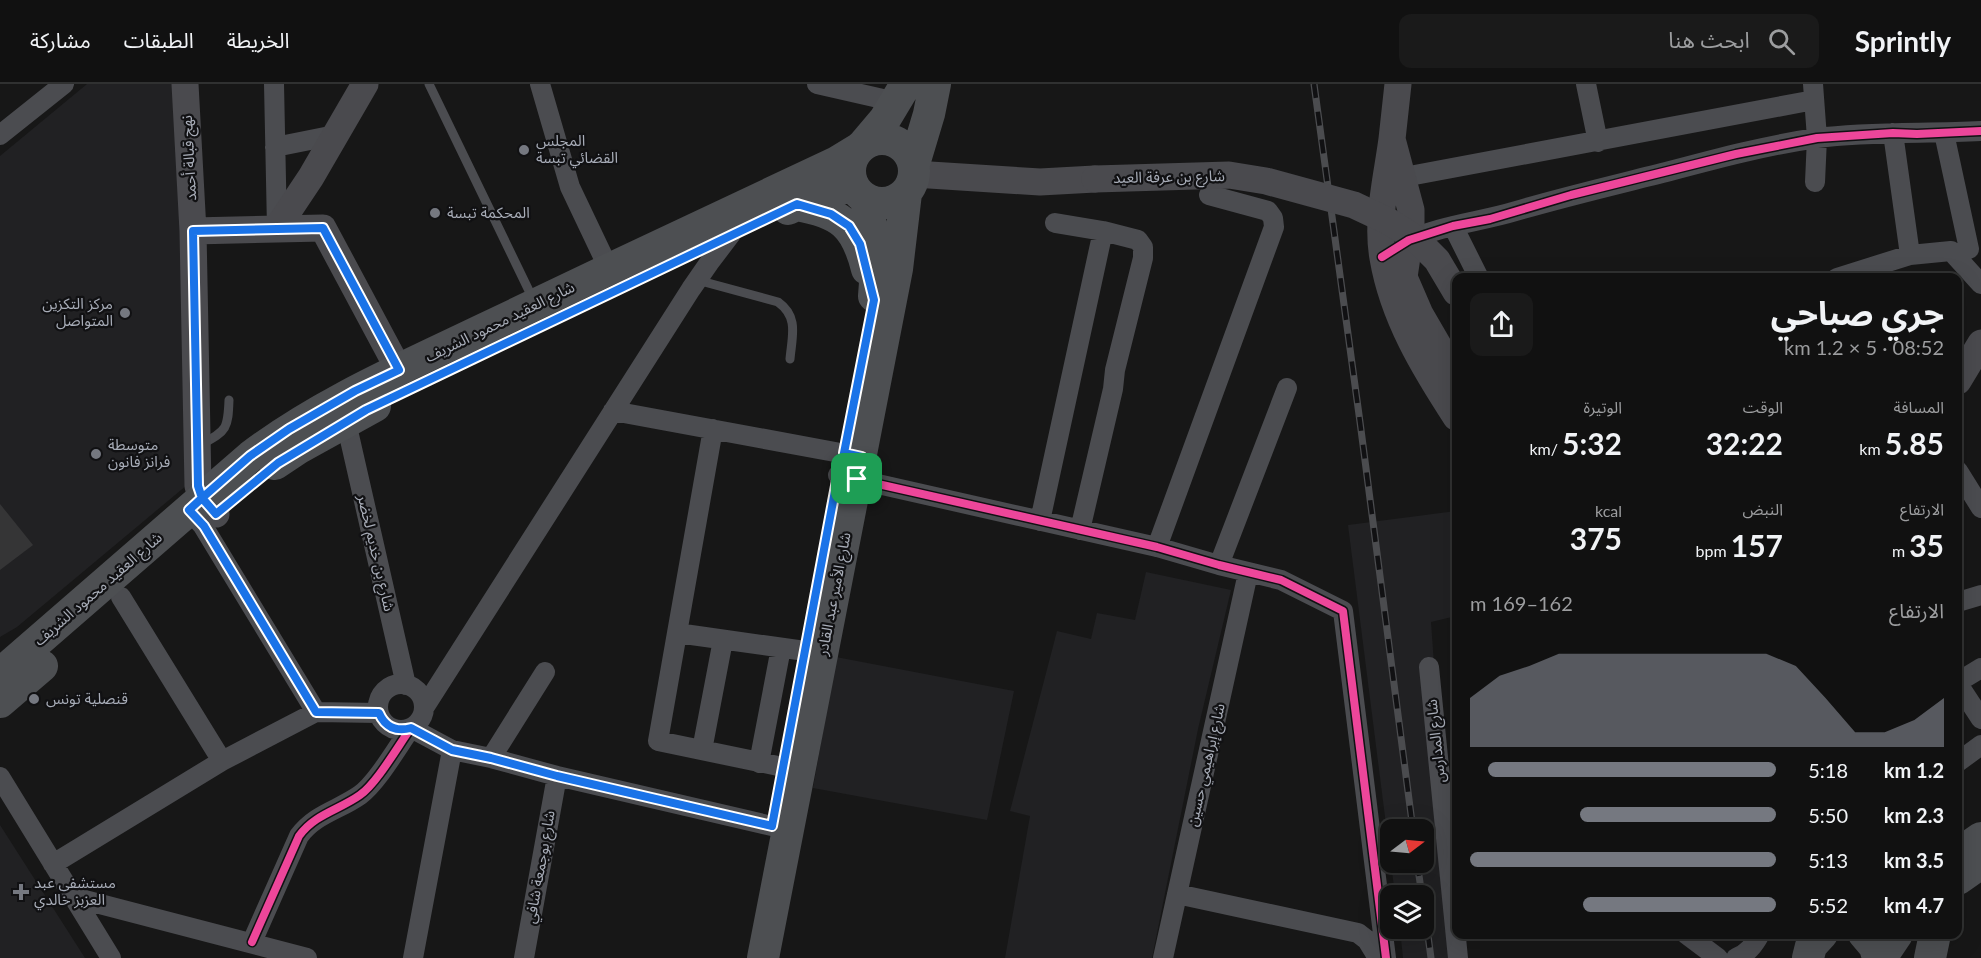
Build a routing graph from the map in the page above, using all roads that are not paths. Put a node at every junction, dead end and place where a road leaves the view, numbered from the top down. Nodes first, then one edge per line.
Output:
1 (64, 84) edge
2 (185, 84) edge
3 (274, 84) edge
4 (365, 84) edge
5 (429, 84) edge
6 (540, 84) edge
7 (817, 84) edge
8 (935, 84) edge
9 (1398, 84) edge
10 (1586, 84) edge
11 (885, 91) edge
12 (1814, 92) edge
13 (1981, 131) edge
14 (1893, 133) junction
15 (1944, 133) junction
16 (0, 135) edge
17 (335, 135) junction
18 (1817, 138) junction
19 (1392, 139) junction
20 (1598, 141) junction
21 (862, 146) junction
22 (275, 147) junction
23 (311, 177) junction
24 (911, 177) junction
25 (1404, 177) junction
26 (1815, 182) dead end
27 (860, 194) junction
28 (1209, 195) dead end
29 (797, 204) junction
30 (1055, 223) dead end
31 (1453, 225) junction
32 (277, 228) junction
33 (323, 228) junction
34 (193, 231) junction
35 (1103, 231) junction
36 (731, 234) junction
37 (1408, 240) junction
38 (1967, 249) edge
39 (1910, 255) junction
40 (1382, 257) junction
41 (609, 269) junction
42 (1873, 272) edge
43 (1477, 273) edge
44 (697, 280) junction
45 (1981, 284) edge
46 (1452, 285) edge
47 (874, 300) junction
48 (536, 304) junction
49 (1981, 343) edge
50 (790, 358) dead end
51 (1452, 369) edge
52 (399, 370) junction
53 (1962, 374) edge
54 (1287, 388) dead end
55 (229, 400) dead end
56 (614, 411) junction
57 (1452, 411) edge
58 (346, 422) junction
59 (712, 429) junction
60 (197, 447) junction
61 (850, 466) junction
62 (1962, 477) edge
63 (1981, 508) edge
64 (203, 512) junction
65 (1040, 521) junction
66 (1080, 530) junction
67 (1157, 547) junction
68 (1219, 566) junction
69 (1248, 573) junction
70 (1981, 595) edge
71 (121, 597) junction
72 (1962, 601) edge
73 (677, 633) junction
74 (723, 640) junction
75 (793, 650) junction
76 (1429, 667) dead end
77 (1981, 669) edge
78 (544, 672) dead end
79 (0, 674) edge
80 (1962, 681) edge
81 (406, 685) junction
82 (1962, 689) edge
83 (0, 702) edge
84 (424, 708) junction
85 (316, 712) junction
86 (379, 713) junction
87 (1981, 719) edge
88 (411, 728) junction
89 (1981, 745) edge
90 (452, 750) junction
91 (702, 750) junction
92 (491, 758) junction
93 (1962, 759) edge
94 (222, 761) junction
95 (771, 765) junction
96 (557, 776) junction
97 (0, 777) edge
98 (772, 826) junction
99 (1981, 838) edge
100 (1962, 851) edge
101 (1981, 863) edge
102 (53, 864) junction
103 (1962, 876) edge
104 (1177, 894) junction
105 (73, 897) junction
106 (1452, 898) edge
107 (1456, 939) edge
108 (1693, 939) edge
109 (1757, 939) edge
110 (1868, 939) edge
111 (1893, 939) edge
112 (1934, 939) edge
113 (252, 942) junction
114 (111, 958) edge
115 (307, 958) edge
116 (413, 958) edge
117 (524, 958) edge
118 (746, 958) edge
119 (763, 958) edge
120 (1163, 958) edge
121 (1377, 958) edge
122 (1386, 958) edge
123 (1458, 958) edge
124 (1718, 958) edge
125 (1736, 958) edge
126 (1879, 958) edge
127 (1930, 958) edge

1 - 16 street
2 - 34 street, نهج قبالة أحمد
3 - 22 street
4 - 17 street
5 - 48 lane
6 - 41 street
7 - 11 street
8 - 24 main road, شارع الأمير عبد القادر
9 - 19 street
10 - 20 street
11 - 21 main road
12 - 18 street
12 - 20 street
13 - 15 street
14 - 15 street
14 - 18 street
14 - 39 street
15 - 38 street
17 - 22 street
17 - 23 street
18 - 26 street
18 - 31 street
19 - 25 street
19 - 40 street
20 - 25 street
21 - 24 main road
21 - 27 main road
21 - 41 main road, شارع العقيد محمود الشريف
22 - 32 street
23 - 32 street
23 - 33 street
24 - 27 main road
24 - 46 street, شارع بن عرفة العيد, bridge
24 - 61 main road, شارع الأمير عبد القادر
25 - 37 street
27 - 29 main road, شارع العقيد محمود الشريف
27 - 47 main road, شارع الأمير عبد القادر
28 - 67 street
29 - 36 main road, شارع العقيد محمود الشريف
29 - 47 main road
30 - 35 street
31 - 37 street
31 - 43 street
32 - 33 street
32 - 34 street
33 - 52 street
34 - 60 street, نهج قبالة أحمد
35 - 65 street
35 - 66 street
36 - 44 street
36 - 58 main road, شارع العقيد محمود الشريف
37 - 40 street
37 - 51 street
38 - 39 street
38 - 45 street
39 - 42 street
40 - 57 street
41 - 48 main road, شارع العقيد محمود الشريف
44 - 50 lane
44 - 56 street
47 - 61 main road, شارع الأمير عبد القادر
48 - 52 main road, شارع العقيد محمود الشريف
49 - 53 street
52 - 64 main road, شارع العقيد محمود الشريف
54 - 68 street
55 - 60 lane
56 - 59 street
56 - 84 street
58 - 64 main road, شارع العقيد محمود الشريف
58 - 81 street, شارع بن خديم لخضر
59 - 61 street
59 - 73 street
60 - 64 street, نهج قبالة أحمد
61 - 65 street
61 - 75 main road, شارع الأمير عبد القادر
61 - 119 main road, شارع الأمير عبد القادر
62 - 63 street
64 - 71 main road, شارع العقيد محمود الشريف
64 - 79 main road, شارع العقيد محمود الشريف
64 - 85 street
65 - 66 street
66 - 67 street
67 - 68 street
68 - 69 street
69 - 104 street, شارع إبراهيمي حسين
69 - 122 street
70 - 72 street
71 - 83 main road, شارع العقيد محمود الشريف
71 - 94 street
73 - 74 street
73 - 91 street
74 - 75 street
74 - 91 street
75 - 95 main road, شارع الأمير عبد القادر
76 - 106 street, شارع المدارس
77 - 80 street
78 - 92 street
81 - 84 street
81 - 86 street
82 - 87 street
84 - 88 street
85 - 86 street
85 - 94 street
86 - 88 street
88 - 90 street
88 - 113 street
89 - 93 street
90 - 92 street
90 - 116 street
91 - 95 street
92 - 96 street
94 - 102 street
95 - 98 main road, شارع الأمير عبد القادر
96 - 98 street
96 - 117 street, شارع بوجمعة شافي
97 - 102 street
98 - 118 main road, شارع الأمير عبد القادر
99 - 100 main road
101 - 103 main road
102 - 105 street
104 - 120 street, شارع إبراهيمي حسين
104 - 121 street
105 - 113 street
105 - 114 street
107 - 123 street, شارع المدارس
108 - 124 street
109 - 125 street
110 - 126 main road
111 - 126 main road
112 - 127 main road
113 - 115 street

